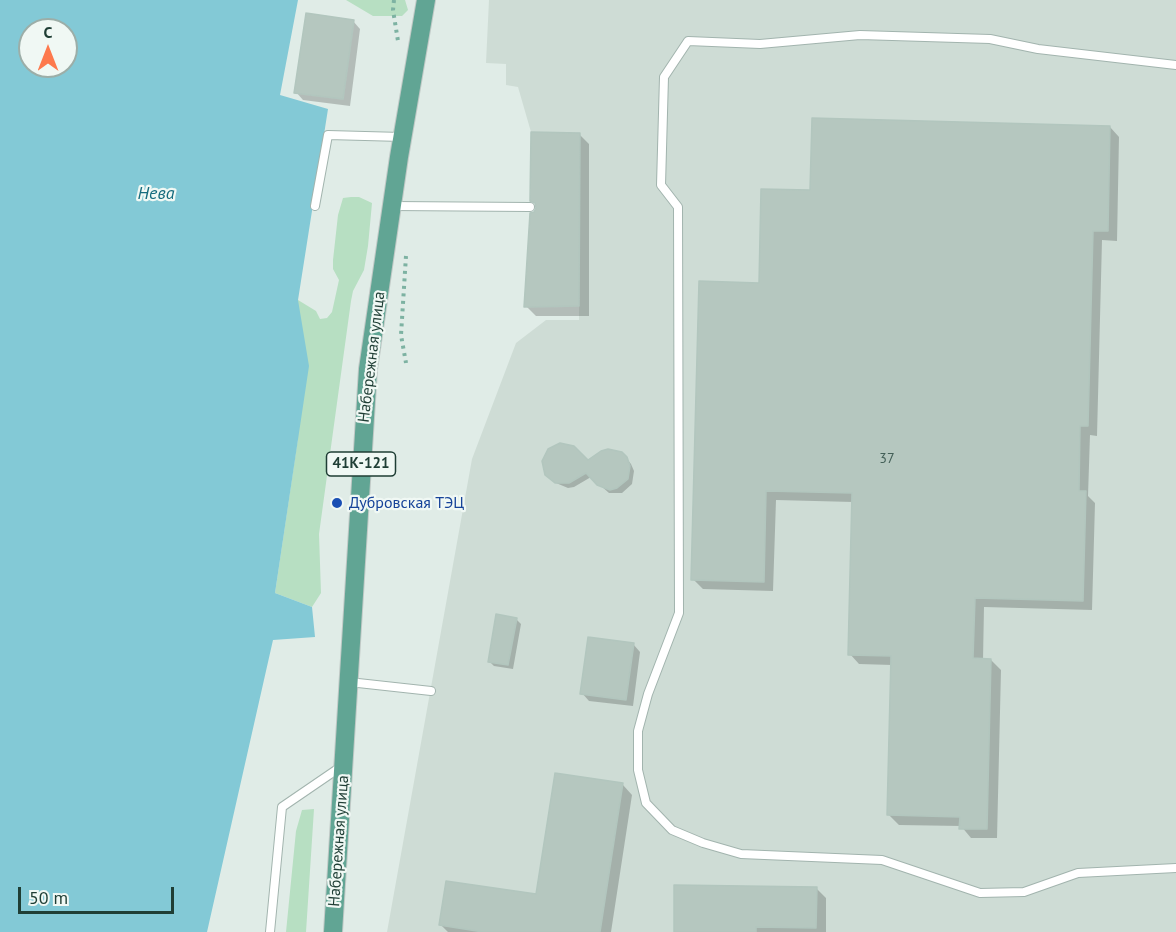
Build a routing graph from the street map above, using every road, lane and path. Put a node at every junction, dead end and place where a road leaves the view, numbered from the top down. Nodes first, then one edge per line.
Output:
1 (392, 0) edge
2 (426, 0) edge
3 (398, 39) dead end
4 (1176, 65) edge
5 (403, 137) junction
6 (315, 206) dead end
7 (392, 206) junction
8 (530, 207) dead end
9 (406, 248) dead end
10 (406, 363) dead end
11 (349, 682) junction
12 (431, 691) dead end
13 (344, 764) junction
14 (1176, 868) edge
15 (270, 932) edge
16 (333, 932) edge

1 - 3 path
2 - 5 main road, Набережная улица / 41К-121
4 - 14 lane
5 - 6 lane
5 - 7 main road, Набережная улица / 41К-121
7 - 8 lane
7 - 11 main road, Набережная улица / 41К-121
9 - 10 path
11 - 12 lane
11 - 13 main road, Набережная улица / 41К-121
13 - 15 lane
13 - 16 main road, Набережная улица / 41К-121

